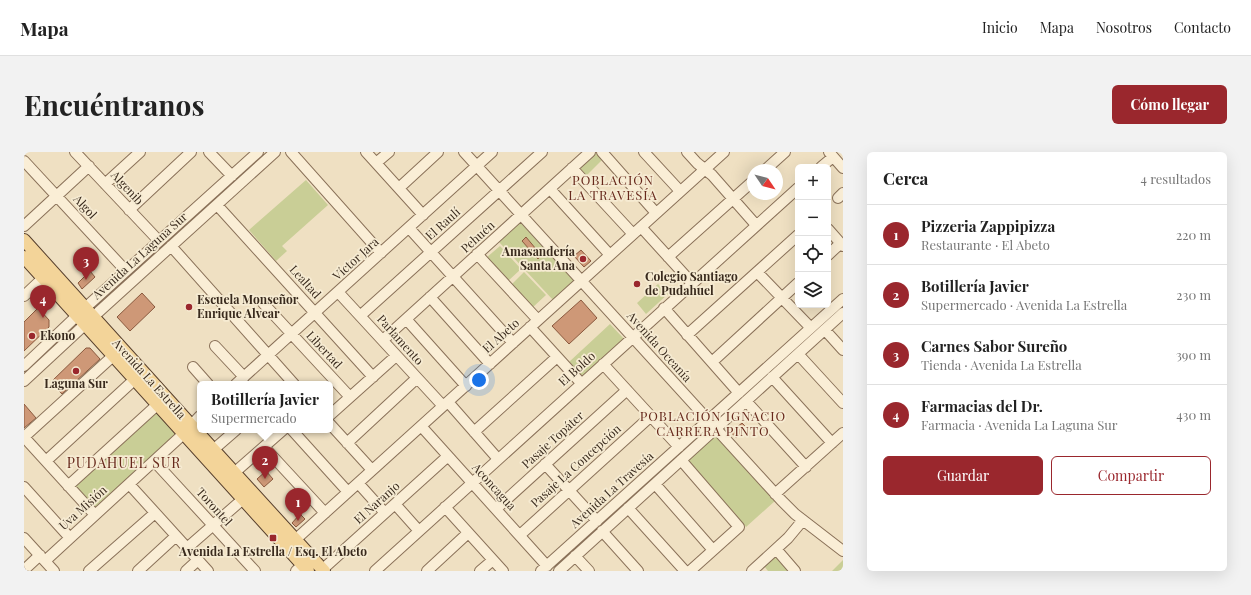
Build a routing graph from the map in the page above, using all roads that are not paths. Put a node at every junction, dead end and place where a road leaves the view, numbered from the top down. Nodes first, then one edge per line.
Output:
1 (75, 152) edge
2 (140, 152) edge
3 (191, 152) edge
4 (209, 152) edge
5 (258, 152) edge
6 (275, 152) edge
7 (291, 152) edge
8 (366, 152) edge
9 (389, 152) edge
10 (438, 152) edge
11 (464, 152) edge
12 (492, 152) edge
13 (542, 152) edge
14 (590, 152) edge
15 (602, 152) edge
16 (644, 152) edge
17 (687, 152) edge
18 (724, 152) edge
19 (786, 152) edge
20 (831, 154) edge
21 (24, 161) edge
22 (376, 163) junction
23 (772, 164) edge
24 (823, 164) edge
25 (89, 166) junction
26 (477, 166) junction
27 (572, 168) junction
28 (843, 168) edge
29 (705, 169) junction
30 (232, 176) junction
31 (105, 184) junction
32 (747, 186) edge
33 (399, 188) junction
34 (550, 189) junction
35 (500, 191) junction
36 (680, 191) junction
37 (795, 194) edge
38 (56, 196) junction
39 (733, 199) junction
40 (217, 205) junction
41 (129, 210) junction
42 (656, 213) junction
43 (423, 215) junction
44 (522, 215) junction
45 (756, 225) junction
46 (24, 226) edge
47 (641, 227) junction
48 (409, 228) junction
49 (831, 232) edge
50 (633, 234) junction
51 (797, 236) edge
52 (24, 240) edge
53 (159, 241) junction
54 (842, 245) edge
55 (171, 246) junction
56 (431, 252) junction
57 (381, 253) junction
58 (831, 253) edge
59 (477, 254) junction
60 (610, 255) junction
61 (24, 257) edge
62 (668, 257) junction
63 (126, 271) junction
64 (758, 272) junction
65 (453, 276) junction
66 (43, 278) junction
67 (582, 281) junction
68 (692, 283) junction
69 (795, 285) edge
70 (338, 292) junction
71 (24, 296) edge
72 (430, 297) junction
73 (782, 298) junction
74 (843, 299) edge
75 (263, 303) dead end
76 (664, 308) junction
77 (315, 313) junction
78 (843, 313) edge
79 (85, 316) junction
80 (360, 316) junction
81 (406, 319) junction
82 (534, 324) junction
83 (811, 328) junction
84 (825, 330) junction
85 (292, 334) junction
86 (687, 335) junction
87 (633, 337) junction
88 (383, 340) junction
89 (513, 342) junction
90 (215, 346) dead end
91 (843, 350) edge
92 (798, 354) junction
93 (268, 355) junction
94 (113, 356) junction
95 (396, 356) junction
96 (557, 357) junction
97 (712, 362) junction
98 (490, 364) junction
99 (603, 364) junction
100 (24, 366) edge
101 (193, 367) dead end
102 (373, 377) junction
103 (772, 377) junction
104 (417, 378) junction
105 (134, 380) junction
106 (24, 381) edge
107 (205, 381) edge
108 (240, 381) edge
109 (288, 381) edge
110 (581, 383) junction
111 (466, 386) junction
112 (627, 390) junction
113 (739, 393) junction
114 (350, 397) junction
115 (746, 401) junction
116 (843, 403) edge
117 (445, 404) junction
118 (157, 405) junction
119 (333, 412) edge
120 (651, 416) junction
121 (197, 419) edge
122 (709, 421) junction
123 (421, 426) junction
124 (333, 427) edge
125 (716, 428) junction
126 (187, 429) junction
127 (474, 432) junction
128 (233, 433) edge
129 (280, 433) edge
130 (295, 433) edge
131 (843, 433) edge
132 (24, 437) edge
133 (347, 443) junction
134 (832, 443) junction
135 (264, 447) junction
136 (679, 447) junction
137 (213, 450) junction
138 (448, 456) junction
139 (498, 459) junction
140 (680, 460) junction
141 (46, 461) junction
142 (154, 461) junction
143 (545, 464) junction
144 (806, 467) junction
145 (372, 470) junction
146 (234, 473) junction
147 (472, 482) junction
148 (358, 483) junction
149 (129, 484) junction
150 (655, 484) junction
151 (68, 486) junction
152 (24, 487) edge
153 (569, 490) junction
154 (348, 492) junction
155 (775, 494) junction
156 (243, 499) junction
157 (395, 504) junction
158 (445, 507) junction
159 (628, 508) junction
160 (496, 509) junction
161 (155, 513) junction
162 (325, 513) junction
163 (385, 513) junction
164 (94, 515) junction
165 (803, 520) junction
166 (597, 521) junction
167 (213, 525) junction
168 (419, 531) junction
169 (602, 532) junction
170 (468, 533) junction
171 (520, 535) junction
172 (176, 536) junction
173 (24, 538) edge
174 (70, 538) junction
175 (295, 540) junction
176 (187, 548) junction
177 (776, 549) junction
178 (713, 550) junction
179 (843, 551) edge
180 (576, 556) junction
181 (42, 558) junction
182 (198, 560) junction
183 (493, 560) junction
184 (304, 566) edge
185 (544, 568) edge
186 (758, 569) edge
187 (24, 570) edge
188 (323, 570) edge
189 (54, 571) edge
190 (90, 571) edge
191 (138, 571) edge
192 (186, 571) edge
193 (208, 571) edge
194 (255, 571) edge
195 (375, 571) edge
196 (427, 571) edge
197 (480, 571) edge
198 (502, 571) edge
199 (559, 571) edge
200 (589, 571) edge
201 (638, 571) edge
202 (685, 571) edge
203 (690, 571) edge
204 (795, 571) edge

1 - 25 street, Algenib
2 - 31 street
3 - 41 street
4 - 30 street
5 - 30 street, Avenida La Laguna Sur
6 - 40 street, Avenida La Laguna Sur
7 - 57 street
8 - 22 street
9 - 22 street
10 - 33 street
11 - 26 street, Avenida Oceanía
12 - 26 street, Víctor Jara
13 - 35 street, El Raulí
14 - 27 street, Pehuén
15 - 42 street
16 - 36 street
17 - 29 street
18 - 29 street, El Abeto
19 - 23 street
20 - 24 street
20 - 28 street
21 - 38 street, Algol
22 - 33 street
25 - 31 street, Algenib
25 - 38 street
26 - 35 street, Avenida Oceanía
26 - 43 street, Víctor Jara
27 - 34 street, Pehuén
27 - 50 street
29 - 36 street, El Abeto
29 - 39 street
30 - 53 street, Avenida La Laguna Sur
31 - 41 street, Algenib
32 - 39 street
33 - 43 street
34 - 44 street, Pehuén
34 - 60 street
35 - 44 street, Avenida Oceanía
35 - 56 street, El Raulí
36 - 42 street, El Abeto
37 - 45 street, El Boldo
38 - 46 street
38 - 63 street, Algol
39 - 45 street
39 - 62 street
40 - 55 street, Avenida La Laguna Sur
40 - 77 street, Lealtad
41 - 53 street, Algenib
42 - 47 street, El Abeto
43 - 48 street, Víctor Jara
44 - 59 street, Pehuén
44 - 67 street, Avenida Oceanía
45 - 68 street, El Boldo
47 - 50 street, El Abeto
47 - 62 street
48 - 56 street
48 - 57 street, Víctor Jara
49 - 54 street
50 - 60 street, El Abeto
51 - 64 street
52 - 79 main road, Avenida La Estrella
53 - 63 street, Avenida La Laguna Sur
54 - 58 street
55 - 79 street, Avenida La Laguna Sur
55 - 93 street
56 - 65 street
56 - 80 street, El Raulí
57 - 70 street, Víctor Jara
59 - 65 street, Pehuén
59 - 82 street
60 - 67 street, El Abeto
61 - 66 main road, Avenida La Estrella
62 - 68 street
63 - 79 street, Avenida La Laguna Sur
64 - 73 street
64 - 86 street
65 - 72 street, Pehuén
65 - 89 street
66 - 71 street
66 - 79 main road, Avenida La Estrella
67 - 82 street, El Abeto
67 - 87 street, Avenida Oceanía
68 - 76 street, El Boldo
69 - 73 street
70 - 77 street, Víctor Jara
70 - 80 street, Parlamento
72 - 81 street, Pehuén
72 - 98 street
73 - 83 street
73 - 97 street
74 - 83 street, Avenida La Travesía
75 - 85 street, Libertad
76 - 86 street
76 - 87 street, El Boldo
77 - 85 street, Víctor Jara
77 - 102 street, Lealtad
78 - 84 street, Avenida La Travesía
79 - 94 main road, Avenida La Estrella
79 - 100 street, Avenida La Laguna Sur
79 - 106 street, Avenida La Laguna Sur
79 - 126 main road, Avenida La Estrella
80 - 88 street, Parlamento
81 - 88 street, Pehuén
81 - 111 street
82 - 89 street, El Abeto
82 - 96 street
83 - 113 street, Avenida La Travesía
84 - 91 street
84 - 92 street, Avenida La Travesía
85 - 93 street, Víctor Jara
85 - 114 street, Libertad
86 - 97 street
87 - 99 street, El Boldo
87 - 122 street, Avenida Oceanía
88 - 95 street, Parlamento
89 - 98 street, El Abeto
90 - 108 street
92 - 103 street, Avenida La Travesía
92 - 116 street
93 - 108 street, Víctor Jara
93 - 109 street
94 - 105 main road, Avenida La Estrella
94 - 132 street
95 - 102 street
95 - 104 street, Parlamento
96 - 110 street
96 - 127 street
97 - 113 street
98 - 111 street, El Abeto
99 - 110 street, El Boldo
99 - 112 street
101 - 107 street
102 - 114 street
103 - 115 street, Avenida La Travesía
103 - 134 street
104 - 117 street, Parlamento
104 - 133 street
105 - 118 main road, Avenida La Estrella
105 - 141 street
110 - 139 street, El Boldo
111 - 117 street, El Abeto
112 - 120 street
112 - 143 street, Pasaje Topáter
113 - 122 street, Avenida La Travesía
114 - 119 street
115 - 125 street, Avenida La Travesía
115 - 144 street
117 - 123 street, El Abeto
117 - 127 street, Parlamento
118 - 126 main road, Avenida La Estrella
118 - 151 street
120 - 136 street
120 - 153 street, Pasaje La Concepción
121 - 126 street
122 - 125 street, Avenida Oceanía
122 - 136 street, Avenida La Travesía
123 - 138 street, Aconcagua
123 - 145 street, El Abeto
124 - 133 street
125 - 140 street, Avenida La Travesía
125 - 155 street, Avenida Oceanía
126 - 137 main road, Avenida La Estrella
126 - 142 street, Uva Misión
126 - 156 main road, Avenida La Estrella
127 - 139 street, Parlamento
128 - 137 street
129 - 135 street
130 - 154 street
131 - 134 street
132 - 141 street
133 - 145 street
134 - 144 street
135 - 146 street
135 - 162 street
136 - 166 street, Avenida La Travesía
137 - 146 main road, Avenida La Estrella
138 - 147 street, Aconcagua
138 - 157 street, El Naranjo
139 - 147 street, El Boldo
140 - 150 street, Avenida La Travesía
140 - 178 street
141 - 151 street
142 - 149 street, Uva Misión
142 - 167 street, Torontel
143 - 153 street
143 - 160 street, Pasaje Topáter
144 - 155 street
145 - 148 street, El Abeto
146 - 175 main road, Avenida La Estrella
147 - 158 street, El Boldo
147 - 160 street, Aconcagua
148 - 154 street, El Abeto
148 - 163 street
149 - 161 street
149 - 164 street, Uva Misión
150 - 159 street, Avenida La Travesía
150 - 178 street
151 - 164 street
152 - 174 street
153 - 166 street
153 - 171 street, Pasaje La Concepción
154 - 162 street, El Abeto
155 - 165 street, Avenida Oceanía
156 - 167 street
156 - 184 main road, Avenida La Estrella
157 - 163 street, El Naranjo
157 - 168 street
158 - 168 street, El Boldo
158 - 170 street
159 - 169 street, Avenida La Travesía
159 - 202 street
160 - 171 street, Aconcagua
161 - 172 street
161 - 190 street
162 - 175 street, El Abeto
163 - 188 street, El Naranjo
164 - 174 street, Uva Misión
165 - 177 street
165 - 179 street, Avenida Oceanía
166 - 185 street, Avenida La Travesía
167 - 176 street
167 - 194 street, Torontel
168 - 195 street, El Boldo
169 - 180 street, Avenida La Travesía
169 - 201 street
170 - 183 street
170 - 196 street
171 - 185 street, Aconcagua
172 - 176 street
172 - 191 street
173 - 181 street
174 - 181 street, Uva Misión
175 - 184 main road, Avenida La Estrella
176 - 182 street
177 - 186 street
177 - 204 street
178 - 203 street
180 - 199 street, Avenida La Travesía
180 - 200 street
181 - 187 street, Uva Misión
181 - 189 street
182 - 192 street
182 - 193 street
183 - 197 street
183 - 198 street
184 - 188 main road, Avenida La Estrella

